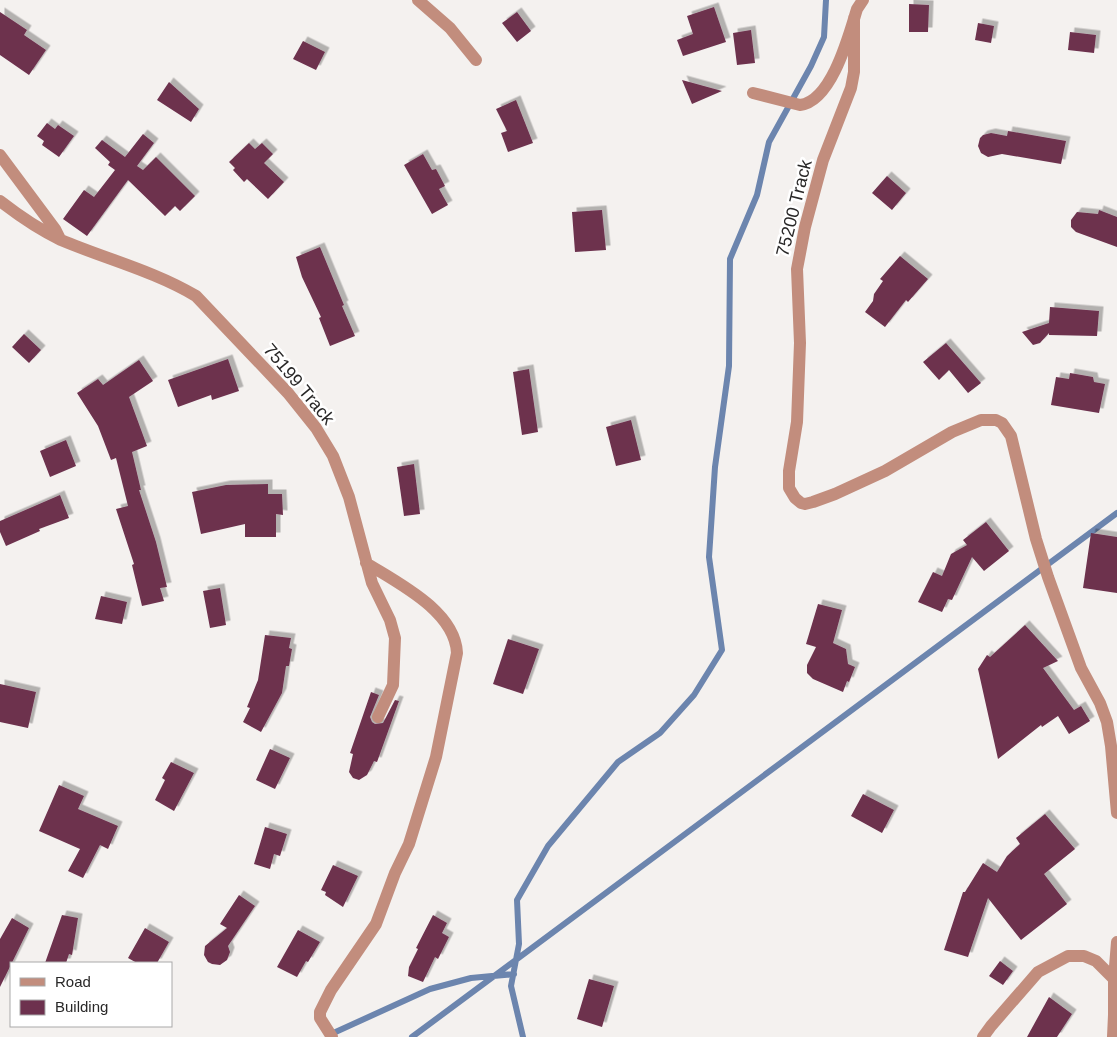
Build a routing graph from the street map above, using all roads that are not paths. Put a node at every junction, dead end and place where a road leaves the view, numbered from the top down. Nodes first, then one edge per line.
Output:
1 (418, 0) edge
2 (863, 0) edge
3 (854, 18) junction
4 (476, 60) dead end
5 (753, 93) dead end
6 (0, 155) edge
7 (0, 200) edge
8 (60, 239) junction
9 (366, 563) junction
10 (378, 717) dead end
11 (1117, 813) edge
12 (1117, 942) edge
13 (1114, 979) junction
14 (332, 1037) edge
15 (983, 1037) edge
16 (1112, 1037) edge

1 - 4 street
2 - 3 street
3 - 5 street
3 - 11 street, 75200 Track
6 - 8 street
7 - 8 street, 75199 Track
8 - 9 street, 75199 Track
9 - 10 street, 75199 Track
9 - 14 street
12 - 13 street
13 - 15 street
13 - 16 street

